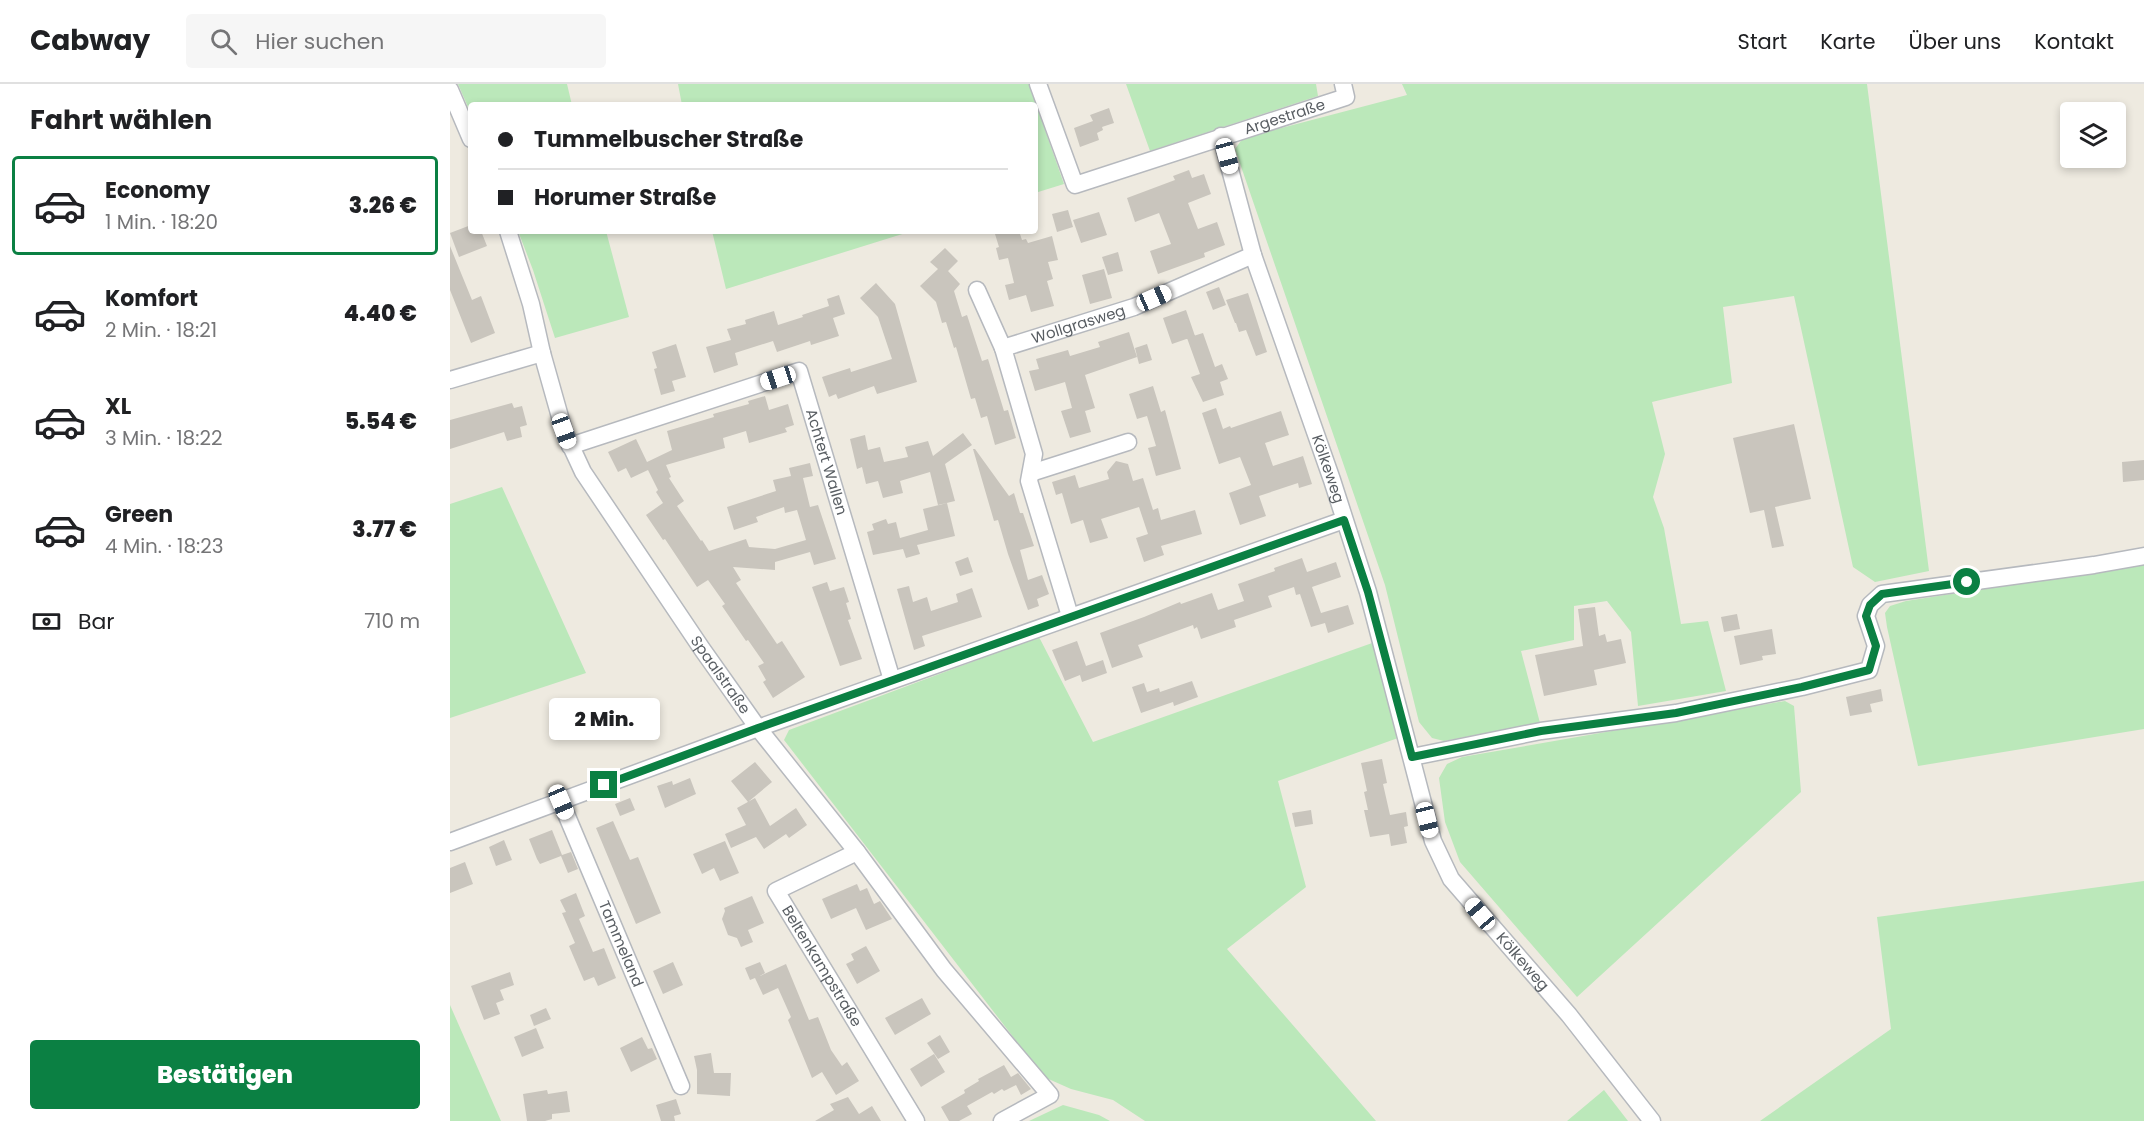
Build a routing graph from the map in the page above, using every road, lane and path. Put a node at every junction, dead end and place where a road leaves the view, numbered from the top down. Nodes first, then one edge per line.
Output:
1 (1038, 84) edge
2 (1343, 84) edge
3 (450, 90) edge
4 (468, 133) edge
5 (1221, 136) junction
6 (509, 234) edge
7 (1253, 255) junction
8 (977, 290) dead end
9 (1003, 348) junction
10 (542, 353) junction
11 (450, 380) edge
12 (1128, 442) dead end
13 (570, 446) junction
14 (1031, 473) junction
15 (1344, 520) junction
16 (2144, 556) edge
17 (1070, 616) junction
18 (892, 680) junction
19 (758, 728) junction
20 (1412, 757) junction
21 (561, 802) junction
22 (450, 842) edge
23 (857, 852) junction
24 (681, 1086) dead end
25 (916, 1121) edge
26 (1002, 1121) edge
27 (1652, 1121) edge

1 - 5 street, Argestraße
2 - 5 street, Argestraße
3 - 4 street
5 - 7 street, Kölkeweg
6 - 10 street, Spaalstraße
7 - 9 street, Wollgrasweg
7 - 15 street, Kölkeweg
8 - 9 street
9 - 14 street
10 - 11 street
10 - 13 street, Spaalstraße
12 - 14 street
13 - 18 street, Achtert Wallen
13 - 19 street, Spaalstraße
14 - 17 street
15 - 17 street
15 - 20 street, Kölkeweg
16 - 20 street
17 - 18 street
18 - 19 street
19 - 21 street
19 - 23 street, Spaalstraße
20 - 27 street, Kölkeweg
21 - 22 street
21 - 24 street, Tammeland
23 - 25 street, Beltenkampstraße
23 - 26 street, Spaalstraße

